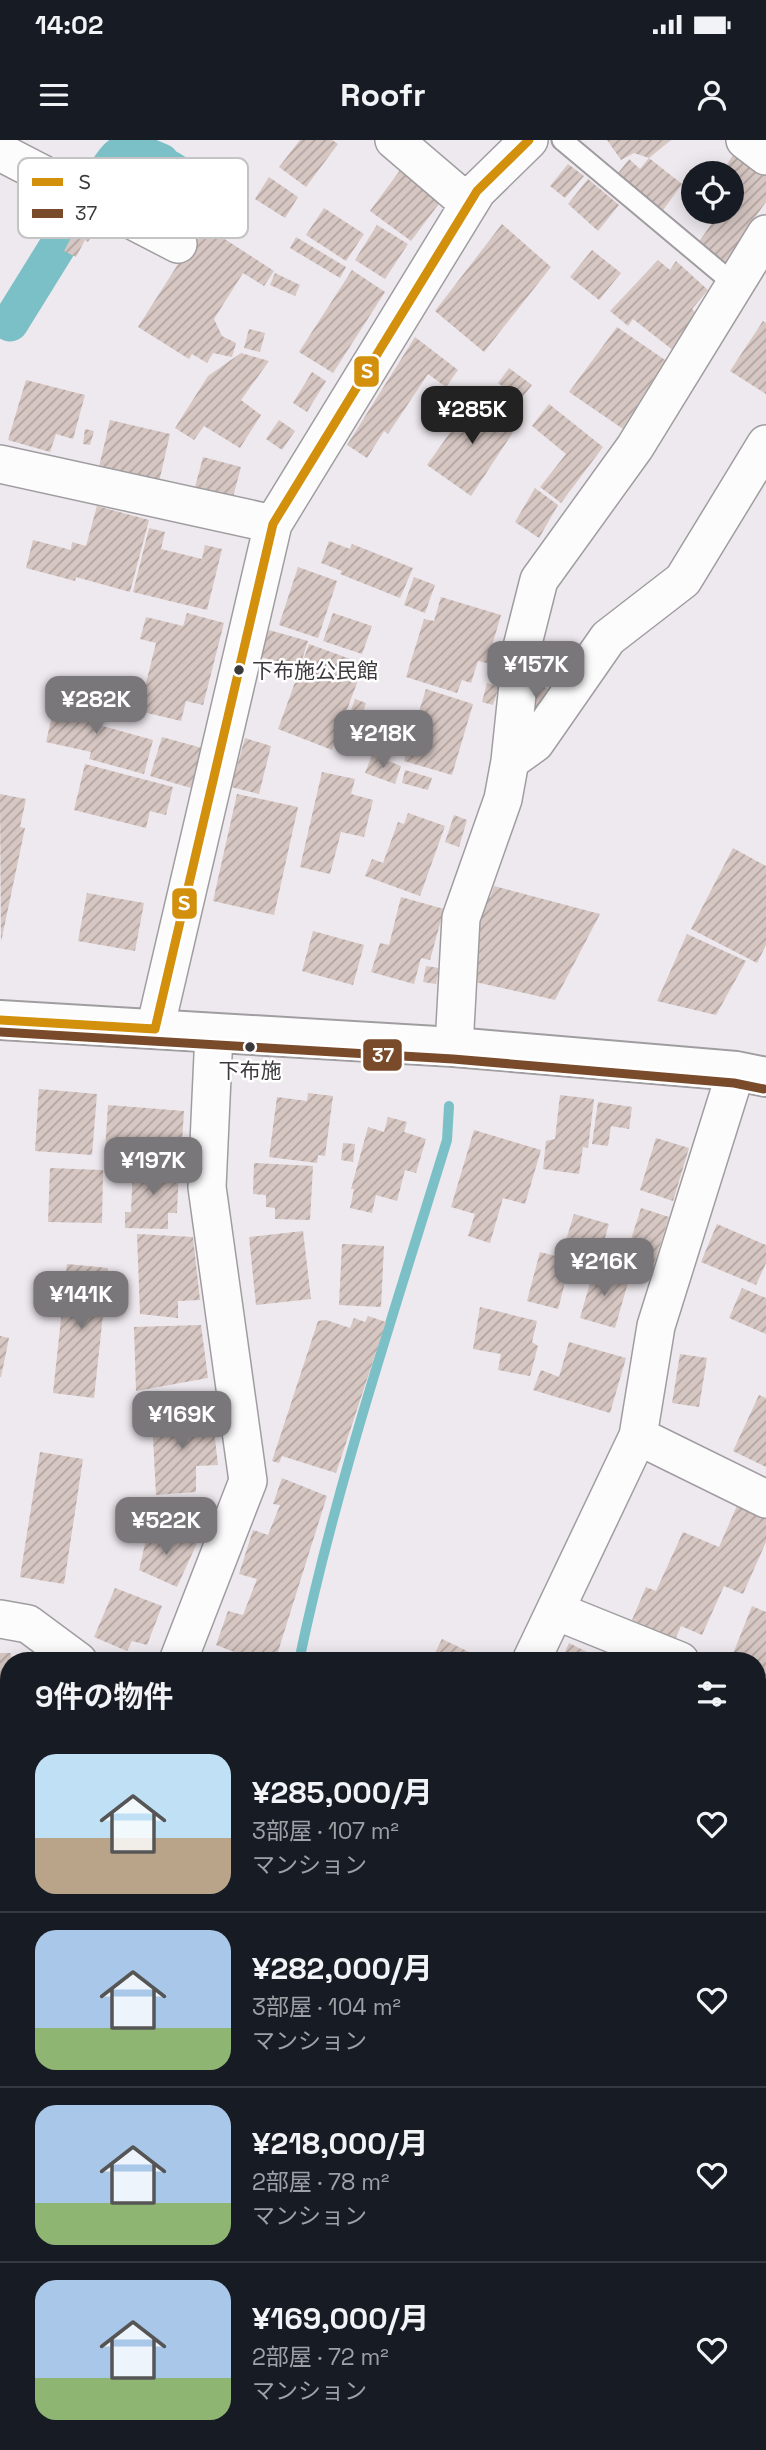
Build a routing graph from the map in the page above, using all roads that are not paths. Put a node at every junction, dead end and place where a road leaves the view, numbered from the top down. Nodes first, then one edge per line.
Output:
1 (394, 140) edge
2 (529, 140) edge
3 (562, 140) edge
4 (745, 140) edge
5 (0, 152) edge
6 (766, 156) edge
7 (18, 161) edge
8 (469, 204) junction
9 (766, 234) edge
10 (166, 238) edge
11 (178, 244) dead end
12 (734, 284) junction
13 (766, 444) edge
14 (0, 464) edge
15 (273, 524) junction
16 (510, 761) junction
17 (0, 1020) edge
18 (155, 1029) junction
19 (214, 1033) junction
20 (454, 1047) junction
21 (751, 1074) edge
22 (638, 1436) junction
23 (766, 1499) edge
24 (556, 1612) junction
25 (0, 1619) edge
26 (66, 1652) edge
27 (182, 1652) edge
28 (536, 1652) edge
29 (657, 1652) edge

1 - 8 street
2 - 8 street
3 - 12 lane
4 - 6 street
5 - 7 street
8 - 15 street
9 - 12 street
10 - 11 street
12 - 16 street
13 - 16 street
14 - 15 street
15 - 18 street
16 - 20 street
17 - 18 street
18 - 19 street
19 - 20 street
19 - 27 street
20 - 21 street
21 - 22 street
22 - 23 street
22 - 24 street
24 - 28 street
24 - 29 street
25 - 26 street

